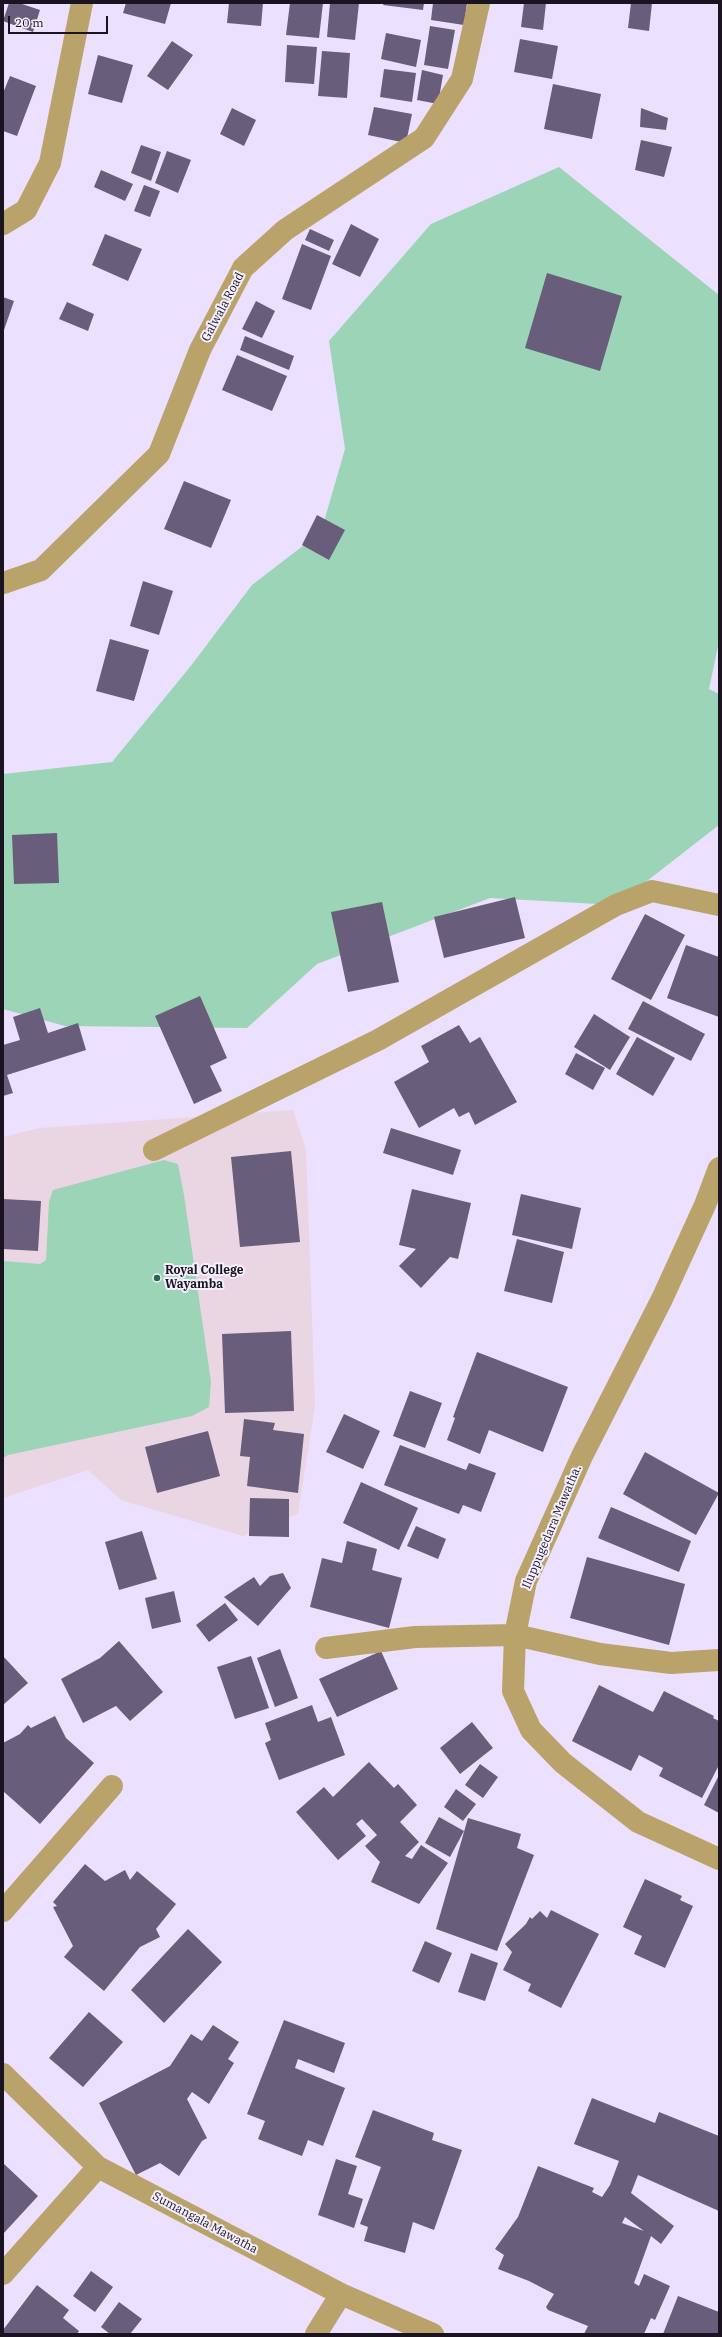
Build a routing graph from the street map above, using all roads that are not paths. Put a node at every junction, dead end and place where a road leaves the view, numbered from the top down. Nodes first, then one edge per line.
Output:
1 (82, 3) edge
2 (479, 3) edge
3 (3, 224) edge
4 (3, 583) edge
5 (719, 905) edge
6 (154, 1150) dead end
7 (719, 1168) edge
8 (712, 1206) edge
9 (515, 1635) junction
10 (326, 1648) dead end
11 (719, 1660) edge
12 (112, 1786) dead end
13 (719, 1859) edge
14 (3, 1911) edge
15 (3, 2074) edge
16 (98, 2167) junction
17 (3, 2274) edge
18 (341, 2294) junction
19 (316, 2334) edge
20 (432, 2334) edge

1 - 3 street
2 - 4 street, Galwala Road
5 - 6 street
7 - 8 street, Iluppugedara Mawatha.
8 - 9 street, Iluppugedara Mawatha.
9 - 10 street
9 - 11 street
9 - 13 street, Iluppugedara Mawatha.
12 - 14 street
15 - 16 street, Sumangala Mawatha
16 - 17 street
16 - 18 street, Sumangala Mawatha
18 - 19 street
18 - 20 street, Sumangala Mawatha

